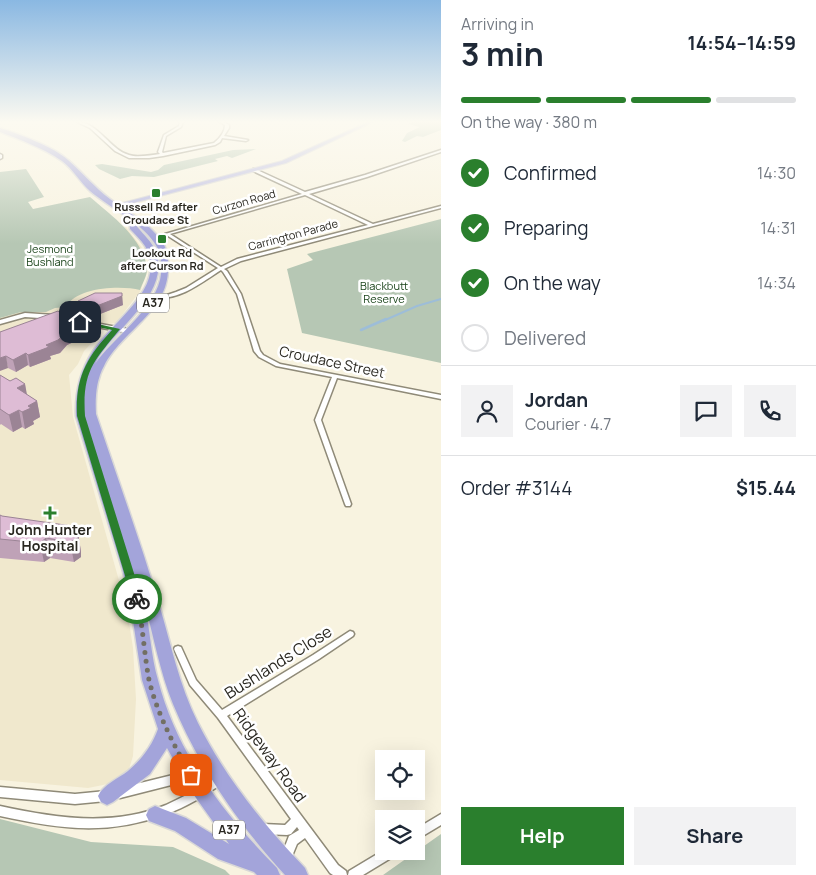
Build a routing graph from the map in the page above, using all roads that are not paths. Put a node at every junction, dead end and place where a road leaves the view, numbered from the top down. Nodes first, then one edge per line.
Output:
1 (65, 163) edge
2 (278, 163) edge
3 (403, 163) edge
4 (254, 170) junction
5 (304, 194) junction
6 (132, 202) junction
7 (114, 206) junction
8 (441, 207) edge
9 (124, 211) junction
10 (372, 225) junction
11 (166, 234) joint
12 (220, 268) junction
13 (157, 298) junction
14 (0, 322) edge
15 (122, 330) junction
16 (334, 376) junction
17 (441, 398) edge
18 (348, 504) dead end
19 (350, 634) dead end
20 (178, 649) dead end
21 (221, 715) junction
22 (167, 728) junction
23 (212, 763) junction
24 (191, 775) junction
25 (222, 778) junction
26 (0, 792) edge
27 (202, 792) junction
28 (107, 796) junction
29 (0, 811) edge
30 (155, 815) junction
31 (441, 819) edge
32 (298, 820) junction
33 (259, 829) junction
34 (425, 829) edge
35 (306, 832) junction
36 (377, 860) edge
37 (284, 861) junction
38 (265, 870) edge
39 (298, 875) edge
40 (342, 875) edge
41 (353, 875) edge

1 - 7 highway, A37
2 - 4 main road
3 - 5 street, Curzon Road
4 - 5 street
4 - 6 main road
5 - 10 street
5 - 11 street, Curzon Road
6 - 7 main road
6 - 9 main road
7 - 9 highway, A37
7 - 15 highway, A37
8 - 10 street, Carrington Parade
9 - 13 highway, A37
10 - 12 street, Carrington Parade
11 - 12 street, Croudace Street
12 - 13 street, Carrington Parade
12 - 16 street, Croudace Street
13 - 15 highway, A37
14 - 15 street
15 - 22 highway, A37
15 - 23 highway, A37
16 - 17 street, Croudace Street
16 - 18 street
19 - 21 street, Bushlands Close
20 - 21 street, Ridgeway Road
21 - 32 street, Ridgeway Road
22 - 24 highway, A37
22 - 28 highway
23 - 24 street
23 - 25 highway, A37
24 - 27 highway, A37
24 - 28 street
25 - 27 street
25 - 33 highway, A37
26 - 28 street
27 - 30 street
27 - 38 highway, A37
29 - 30 street
30 - 38 highway
31 - 34 street
32 - 33 street
32 - 35 street, Ridgeway Road
33 - 37 highway, A37
35 - 37 street
35 - 40 street, Ridgeway Road
36 - 41 street
37 - 39 highway, A37

